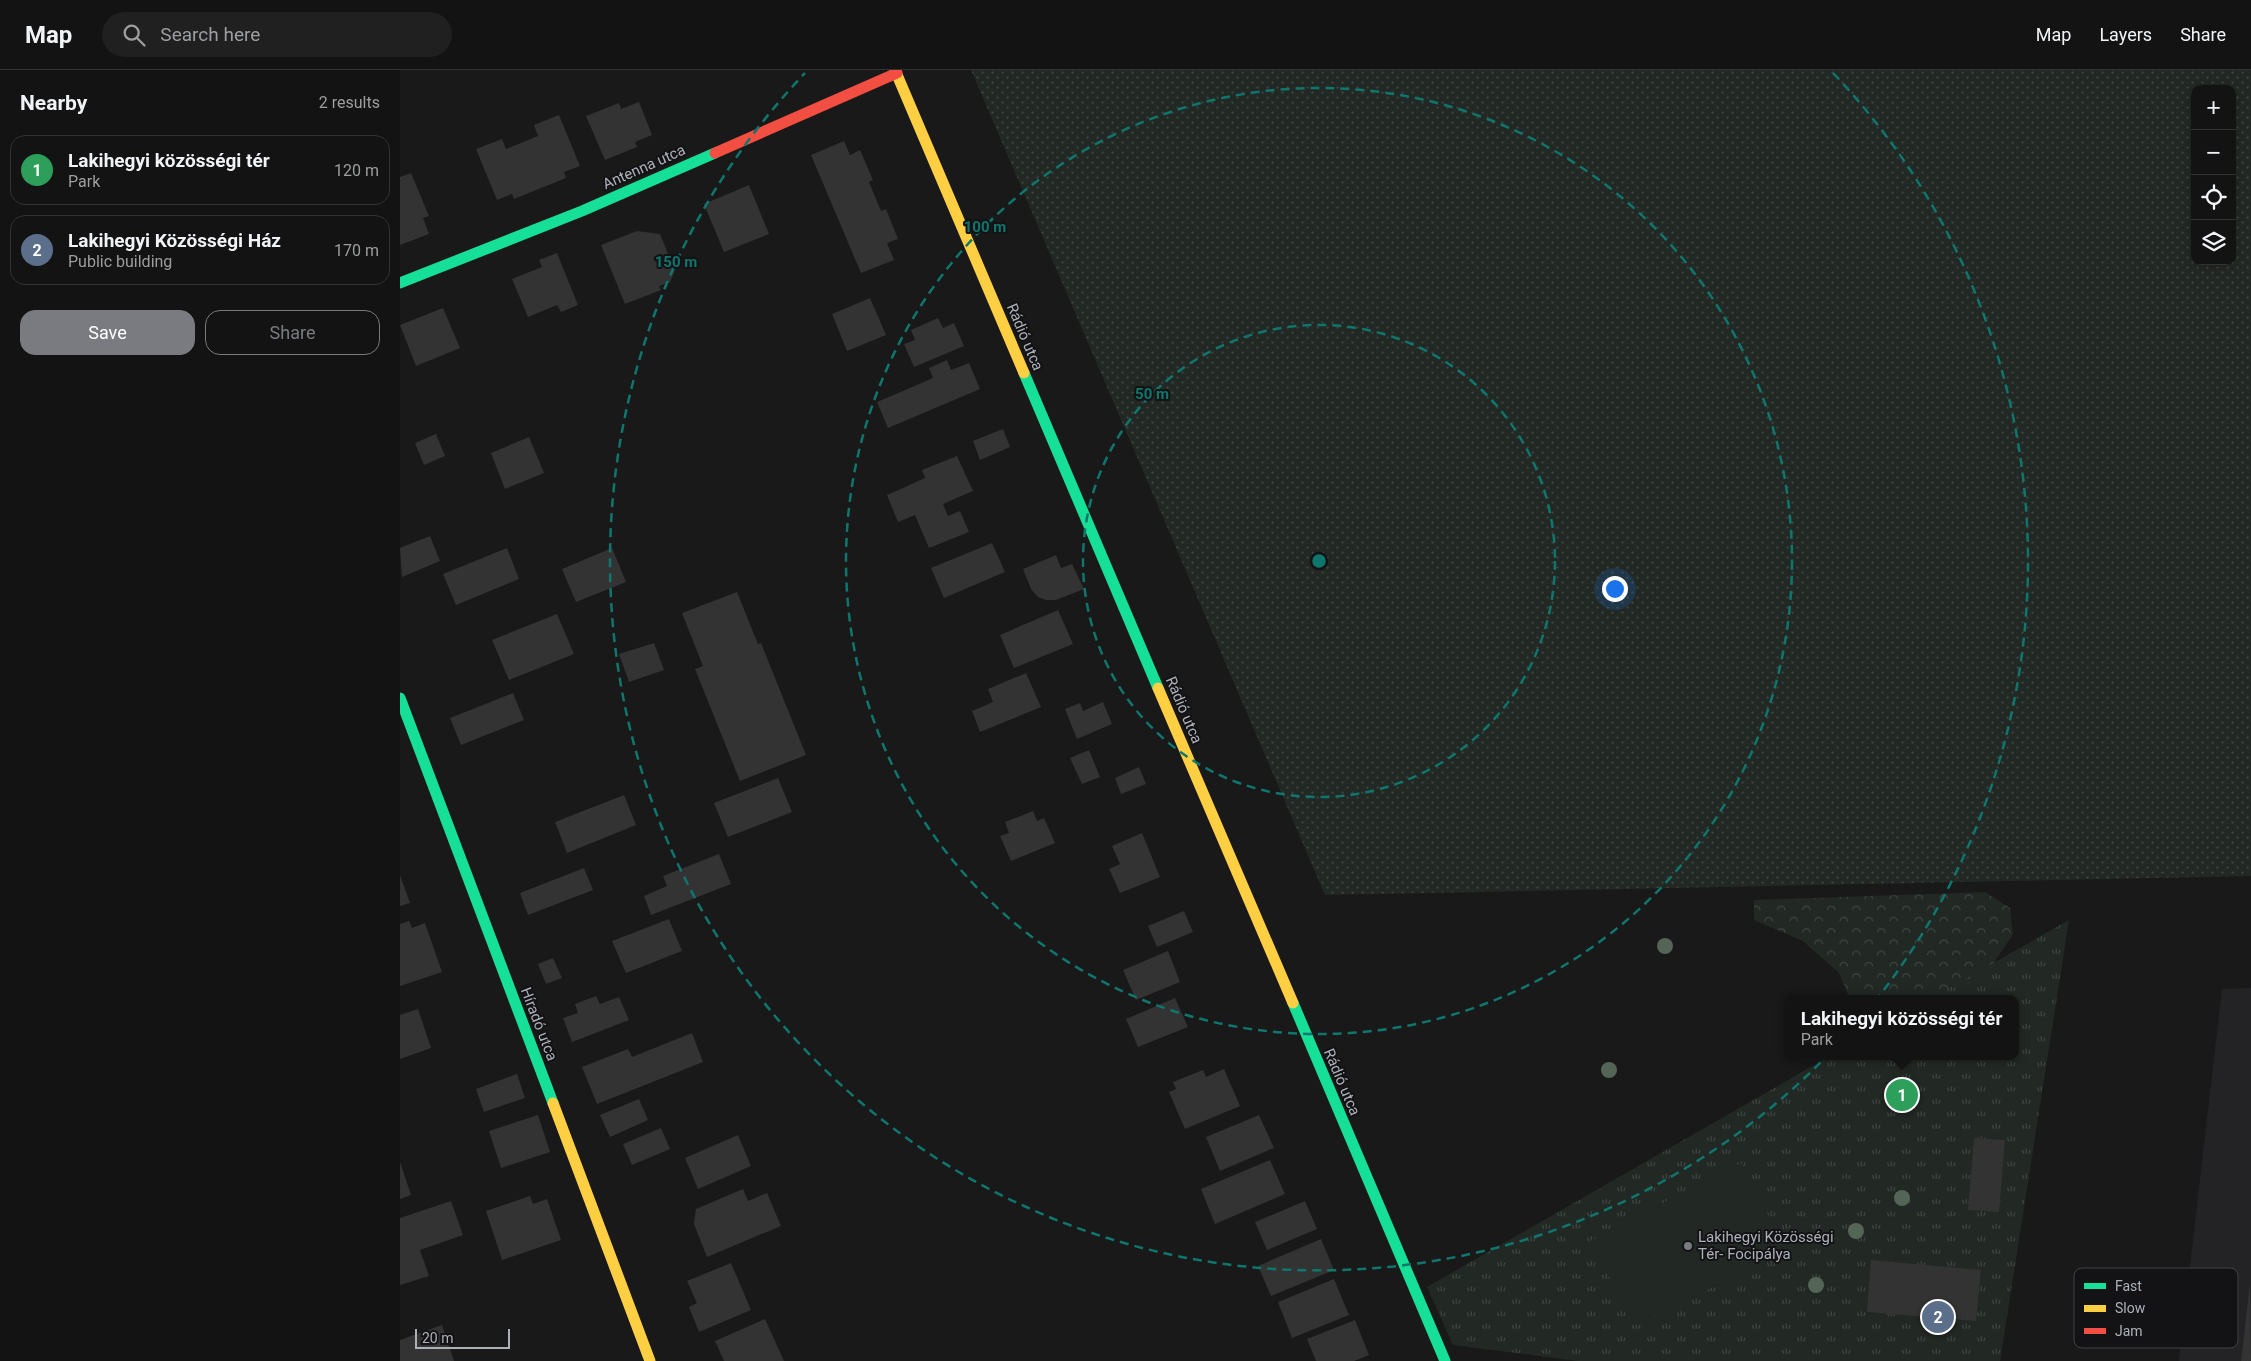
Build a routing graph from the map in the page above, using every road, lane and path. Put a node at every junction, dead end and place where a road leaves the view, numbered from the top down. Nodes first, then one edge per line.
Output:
1 (896, 72) edge
2 (400, 283) edge
3 (400, 698) edge
4 (650, 1361) edge
5 (1444, 1361) edge

1 - 2 street, Antenna utca
1 - 5 street, Rádió utca
3 - 4 street, Híradó utca

